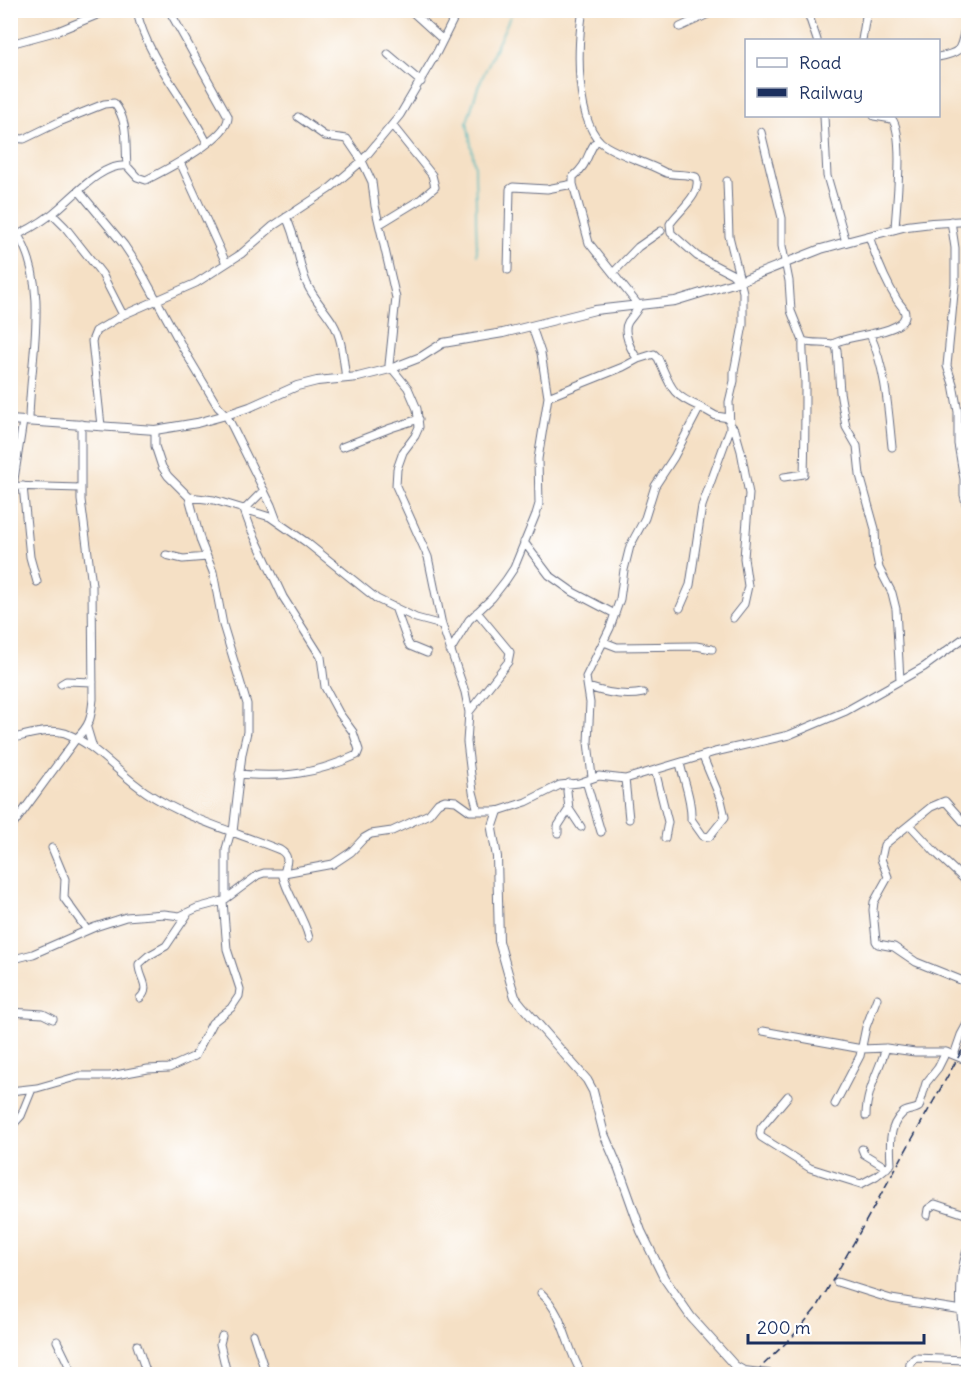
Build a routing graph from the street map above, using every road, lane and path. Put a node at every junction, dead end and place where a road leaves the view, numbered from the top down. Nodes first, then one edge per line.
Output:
1 (109, 10) edge
2 (169, 10) edge
3 (410, 10) edge
4 (458, 10) edge
5 (583, 10) edge
6 (717, 10) edge
7 (807, 10) edge
8 (867, 10) edge
9 (968, 10) edge
10 (138, 11) edge
11 (680, 27) dead end
12 (967, 29) edge
13 (816, 39) edge
14 (862, 39) edge
15 (443, 40) junction
16 (10, 44) edge
17 (388, 54) dead end
18 (940, 57) edge
19 (421, 82) junction
20 (298, 117) dead end
21 (824, 117) edge
22 (880, 117) edge
23 (392, 125) junction
24 (761, 132) dead end
25 (10, 138) edge
26 (598, 139) junction
27 (207, 143) junction
28 (362, 161) junction
29 (180, 162) junction
30 (127, 166) junction
31 (727, 181) dead end
32 (573, 184) junction
33 (79, 191) junction
34 (52, 214) junction
35 (286, 217) junction
36 (951, 221) junction
37 (969, 221) edge
38 (380, 224) junction
39 (895, 229) junction
40 (661, 231) dead end
41 (14, 236) edge
42 (869, 236) junction
43 (846, 242) junction
44 (226, 263) junction
45 (786, 264) junction
46 (508, 270) dead end
47 (613, 273) junction
48 (740, 281) junction
49 (156, 301) junction
50 (639, 306) junction
51 (123, 315) junction
52 (532, 327) junction
53 (870, 334) junction
54 (803, 341) junction
55 (833, 344) junction
56 (638, 359) junction
57 (390, 369) junction
58 (346, 378) junction
59 (548, 397) junction
60 (700, 407) junction
61 (226, 415) junction
62 (419, 419) junction
63 (10, 420) edge
64 (729, 421) junction
65 (26, 422) junction
66 (81, 424) junction
67 (100, 426) junction
68 (155, 430) junction
69 (342, 447) dead end
70 (892, 447) dead end
71 (965, 466) edge
72 (784, 477) dead end
73 (12, 486) edge
74 (23, 486) junction
75 (80, 488) junction
76 (264, 490) junction
77 (189, 497) junction
78 (244, 510) junction
79 (969, 512) edge
80 (277, 521) junction
81 (524, 542) junction
82 (166, 555) dead end
83 (207, 557) junction
84 (37, 582) dead end
85 (395, 607) junction
86 (680, 608) dead end
87 (477, 612) junction
88 (615, 614) junction
89 (733, 618) dead end
90 (442, 625) junction
91 (969, 635) edge
92 (604, 642) junction
93 (712, 649) dead end
94 (450, 651) junction
95 (427, 652) dead end
96 (900, 680) junction
97 (93, 682) junction
98 (61, 684) dead end
99 (588, 687) junction
100 (643, 693) dead end
101 (469, 712) junction
102 (87, 728) junction
103 (10, 739) edge
104 (76, 739) junction
105 (93, 748) junction
106 (703, 757) junction
107 (680, 764) junction
108 (655, 770) junction
109 (239, 774) junction
110 (589, 779) junction
111 (625, 779) junction
112 (569, 783) junction
113 (569, 809) junction
114 (478, 811) junction
115 (498, 811) junction
116 (629, 819) dead end
117 (910, 825) junction
118 (581, 827) dead end
119 (969, 827) edge
120 (10, 829) edge
121 (232, 832) junction
122 (601, 832) dead end
123 (558, 833) dead end
124 (665, 838) dead end
125 (52, 848) dead end
126 (283, 873) junction
127 (969, 883) edge
128 (224, 900) junction
129 (187, 915) junction
130 (87, 930) junction
131 (309, 938) dead end
132 (10, 960) edge
133 (969, 983) edge
134 (140, 998) dead end
135 (877, 998) dead end
136 (10, 1012) edge
137 (53, 1019) dead end
138 (969, 1022) edge
139 (763, 1031) dead end
140 (886, 1048) junction
141 (862, 1049) junction
142 (946, 1053) junction
143 (954, 1055) junction
144 (969, 1060) edge
145 (32, 1089) junction
146 (10, 1091) edge
147 (788, 1096) dead end
148 (835, 1104) dead end
149 (866, 1116) dead end
150 (10, 1128) edge
151 (862, 1149) dead end
152 (887, 1168) junction
153 (927, 1215) dead end
154 (969, 1215) edge
155 (968, 1253) edge
156 (837, 1282) dead end
157 (541, 1293) dead end
158 (962, 1310) junction
159 (966, 1329) edge
160 (253, 1334) dead end
161 (222, 1336) dead end
162 (57, 1341) dead end
163 (137, 1345) dead end
164 (966, 1360) junction
165 (73, 1374) edge
166 (147, 1374) edge
167 (227, 1374) edge
168 (266, 1374) edge
169 (582, 1374) edge
170 (763, 1374) edge
171 (909, 1374) edge
172 (968, 1374) edge

1 - 16 street
2 - 27 street
3 - 15 street
4 - 15 street
5 - 26 street
6 - 11 street
7 - 13 street
8 - 14 street
9 - 12 street
10 - 27 street
12 - 18 street
15 - 19 street
17 - 19 street
19 - 23 street
20 - 28 street
21 - 43 street
22 - 39 street
23 - 28 street
23 - 38 street
24 - 45 street
25 - 30 street
26 - 32 street
26 - 48 street
27 - 29 street
28 - 35 street
28 - 38 street
29 - 30 street
29 - 44 street
30 - 33 street
31 - 48 street
32 - 46 street
32 - 47 street
33 - 34 street
33 - 49 street
34 - 41 street
34 - 51 street
35 - 44 street
35 - 58 street
36 - 37 street
36 - 39 street
36 - 71 street
38 - 57 street
39 - 42 street
40 - 47 street
41 - 65 street
42 - 43 street
42 - 53 street
43 - 45 street
44 - 49 street
45 - 48 street
45 - 54 street
47 - 50 street
48 - 50 street
48 - 64 street
49 - 51 street
49 - 61 street
50 - 52 street
50 - 56 street
51 - 67 street
52 - 57 street
52 - 59 street
53 - 55 street
53 - 70 street
54 - 55 street
54 - 72 street
55 - 96 street
56 - 59 street
56 - 60 street
57 - 58 street
57 - 62 street
58 - 61 street
59 - 81 street
60 - 64 street
60 - 88 street
61 - 68 street
61 - 76 street
62 - 69 street
62 - 90 street
63 - 65 street
64 - 86 street
64 - 89 street
65 - 66 street
65 - 73 street
66 - 67 street
66 - 75 street
67 - 68 street
68 - 77 street
71 - 79 street
73 - 74 street
74 - 75 street
74 - 84 street
75 - 97 street
76 - 78 street
76 - 80 street
77 - 78 street
77 - 83 street
78 - 80 street
78 - 109 street
80 - 85 street
81 - 87 street
81 - 88 street
82 - 83 street
83 - 109 street
85 - 90 street
85 - 95 street
87 - 94 street
87 - 101 street
88 - 92 street
90 - 94 street
91 - 96 street
92 - 93 street
92 - 99 street
94 - 101 street
96 - 106 street
97 - 98 street
97 - 102 street
99 - 100 street
99 - 110 street
101 - 114 street
102 - 104 street
102 - 105 street
103 - 104 street
104 - 105 street
104 - 120 street
105 - 121 street
106 - 107 street
106 - 107 street
107 - 108 street
108 - 111 street
108 - 124 street
109 - 121 street
110 - 111 street
110 - 112 street
110 - 122 street
111 - 116 street
112 - 113 street
112 - 115 street
113 - 118 street
113 - 123 street
114 - 115 street
114 - 126 street
115 - 170 street
117 - 119 street
117 - 127 street
117 - 133 street
121 - 126 street
121 - 128 street
125 - 130 street
126 - 128 street
126 - 131 street
128 - 129 street
128 - 145 street
129 - 130 street
129 - 134 street
130 - 132 street
135 - 141 street
136 - 137 street
138 - 143 street
139 - 141 street
140 - 141 street
140 - 142 street
140 - 149 street
141 - 148 street
142 - 143 street
142 - 152 street
143 - 144 street
145 - 146 street
145 - 150 street
147 - 152 street
151 - 152 street
153 - 154 street
155 - 158 street
156 - 158 street
157 - 169 street
158 - 159 street
159 - 164 street
160 - 168 street
161 - 167 street
162 - 165 street
163 - 166 street
164 - 171 street
164 - 172 street

